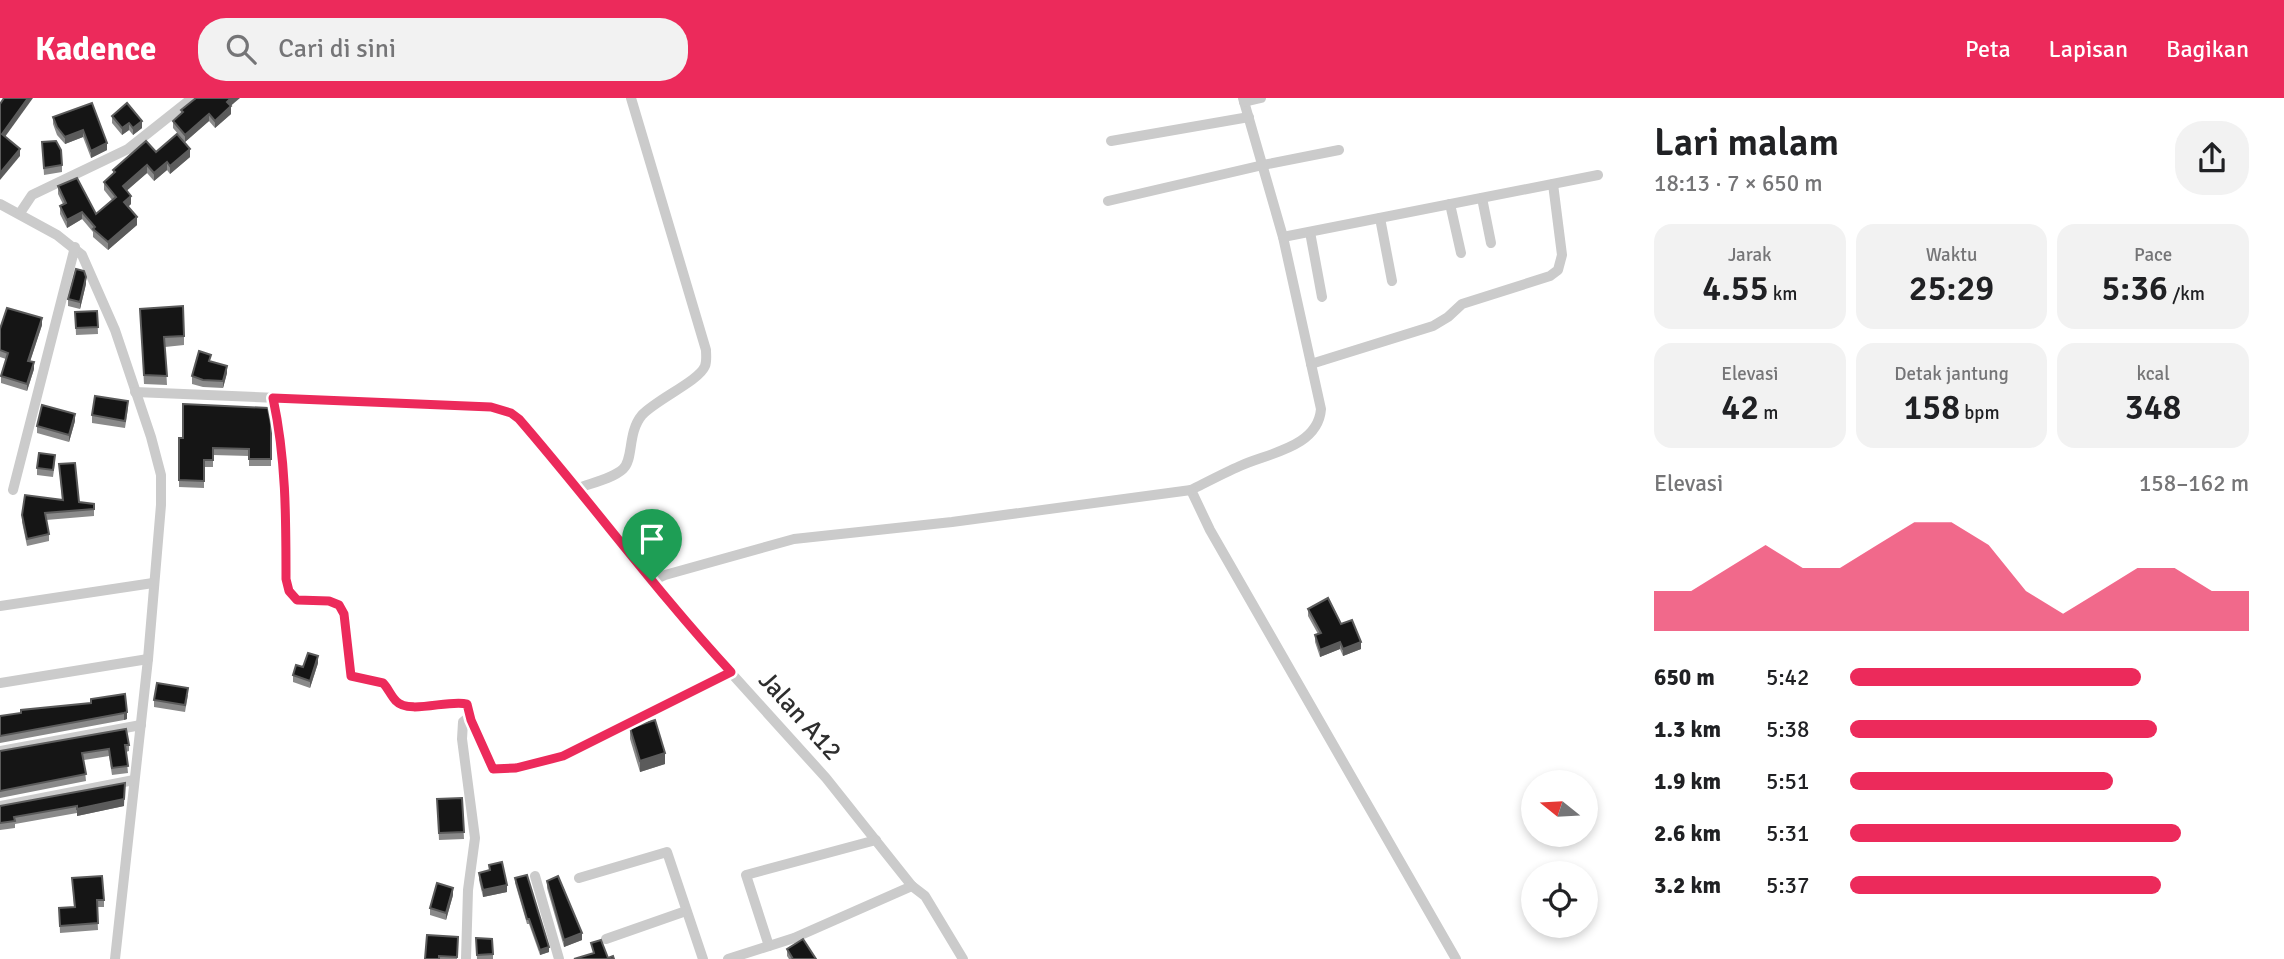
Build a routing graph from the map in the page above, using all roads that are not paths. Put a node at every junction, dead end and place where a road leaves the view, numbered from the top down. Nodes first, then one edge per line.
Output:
1 (631, 98) edge
2 (1261, 98) edge
3 (191, 99) edge
4 (1244, 100) edge
5 (1249, 117) junction
6 (1111, 141) dead end
7 (1339, 150) dead end
8 (1262, 165) junction
9 (1598, 175) dead end
10 (1553, 184) junction
11 (1482, 198) junction
12 (1108, 201) dead end
13 (0, 204) edge
14 (1450, 204) junction
15 (20, 213) junction
16 (1380, 218) junction
17 (1310, 232) junction
18 (1283, 237) junction
19 (1491, 243) dead end
20 (75, 247) junction
21 (1461, 253) dead end
22 (1392, 281) dead end
23 (1322, 298) dead end
24 (1311, 364) junction
25 (135, 392) junction
26 (273, 398) junction
27 (578, 488) junction
28 (13, 490) dead end
29 (1191, 490) junction
30 (652, 581) junction
31 (153, 583) junction
32 (0, 606) edge
33 (148, 659) junction
34 (731, 672) junction
35 (0, 683) edge
36 (471, 720) junction
37 (141, 725) junction
38 (0, 751) edge
39 (134, 780) junction
40 (0, 806) edge
41 (876, 840) junction
42 (535, 876) dead end
43 (579, 878) dead end
44 (912, 886) junction
45 (687, 911) junction
46 (606, 939) dead end
47 (769, 946) junction
48 (114, 959) edge
49 (466, 959) edge
50 (559, 959) edge
51 (703, 959) edge
52 (728, 959) edge
53 (963, 959) edge
54 (1456, 959) edge

1 - 27 street
2 - 4 street
3 - 15 street
4 - 5 street
5 - 6 street
5 - 8 street
7 - 8 street
8 - 12 street
8 - 18 street
9 - 10 street
10 - 11 street
10 - 24 street
11 - 14 street
11 - 19 street
13 - 15 street
14 - 16 street
14 - 21 street
15 - 20 street
16 - 17 street
16 - 22 street
17 - 18 street
17 - 23 street
18 - 24 street
20 - 25 street
20 - 28 street
24 - 29 street
25 - 26 street, Jalan A12
25 - 31 street
26 - 27 street, Jalan A12
26 - 36 street
27 - 30 street, Jalan A12
29 - 30 street
29 - 54 street
30 - 34 street, Jalan A12
31 - 32 street
31 - 33 street
33 - 35 street
33 - 37 street
34 - 36 street
34 - 41 street, Jalan A12
36 - 49 street
37 - 38 street
37 - 39 street
39 - 40 street
39 - 48 street
41 - 44 street, Jalan A12
41 - 47 street
42 - 50 street
43 - 45 street
44 - 47 street
44 - 53 street, Jalan A12
45 - 46 street
45 - 51 street
47 - 52 street

